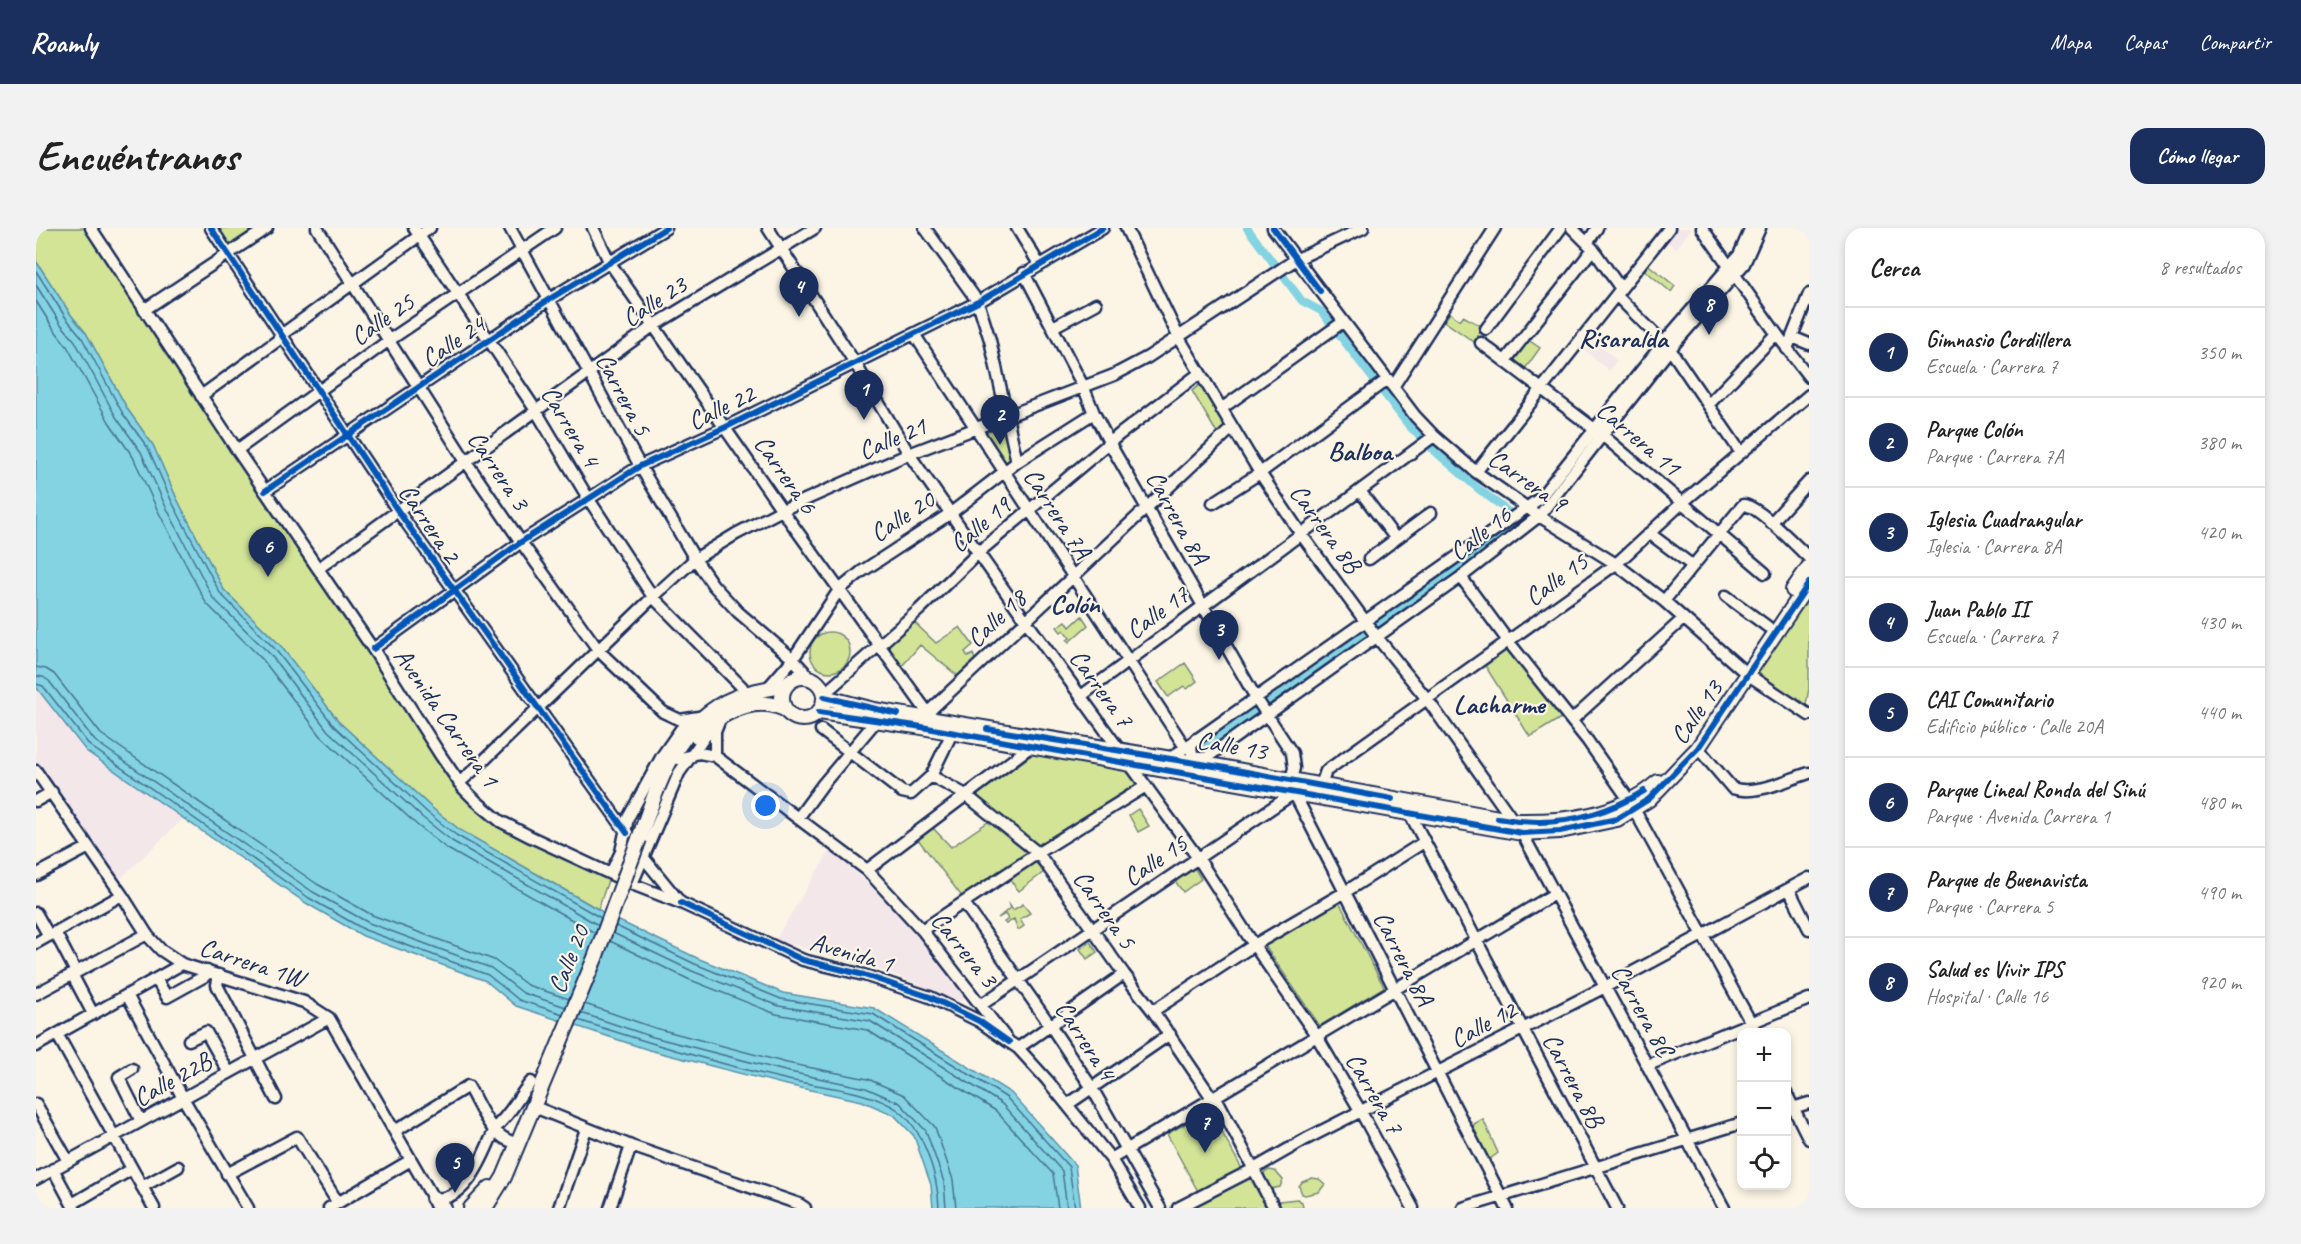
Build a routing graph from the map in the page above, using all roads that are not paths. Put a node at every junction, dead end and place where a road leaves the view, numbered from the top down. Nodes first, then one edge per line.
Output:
1 (211, 228) edge
2 (267, 228) edge
3 (317, 228) edge
4 (430, 228) edge
5 (510, 228) edge
6 (555, 228) edge
7 (593, 228) edge
8 (666, 228) edge
9 (768, 228) edge
10 (815, 228) edge
11 (925, 228) edge
12 (1017, 228) edge
13 (1102, 228) edge
14 (1126, 228) edge
15 (1273, 228) edge
16 (1363, 228) edge
17 (1496, 228) edge
18 (1562, 228) edge
19 (1572, 228) edge
20 (1597, 228) edge
21 (1669, 228) edge
22 (1702, 228) edge
23 (1750, 228) edge
24 (1760, 228) edge
25 (93, 229) edge
26 (417, 232) edge
27 (1591, 245) junction
28 (781, 249) junction
29 (523, 250) junction
30 (228, 254) junction
31 (610, 263) junction
32 (1290, 263) junction
33 (1039, 264) junction
34 (1733, 270) junction
35 (1024, 273) junction
36 (354, 284) junction
37 (1619, 292) junction
38 (458, 293) junction
39 (1809, 294) edge
40 (548, 300) junction
41 (978, 302) junction
42 (1096, 304) dead end
43 (144, 310) junction
44 (653, 326) junction
45 (1339, 326) junction
46 (1053, 327) junction
47 (1486, 329) dead end
48 (914, 334) junction
49 (1776, 334) junction
50 (281, 335) junction
51 (1179, 336) junction
52 (1792, 337) junction
53 (490, 340) junction
54 (388, 341) junction
55 (1481, 343) dead end
56 (1809, 344) edge
57 (1667, 346) junction
58 (1787, 349) junction
59 (1505, 361) junction
60 (855, 363) junction
61 (590, 371) junction
62 (1200, 373) junction
63 (1809, 377) edge
64 (1385, 384) junction
65 (1083, 386) junction
66 (418, 388) junction
67 (1544, 390) junction
68 (318, 391) junction
69 (1809, 395) edge
70 (201, 396) junction
71 (1708, 405) junction
72 (535, 409) junction
73 (1221, 409) junction
74 (1094, 413) junction
75 (1006, 417) junction
76 (726, 427) junction
77 (975, 428) junction
78 (1232, 428) junction
79 (1598, 432) junction
80 (349, 436) junction
81 (1427, 441) junction
82 (1110, 444) junction
83 (237, 450) junction
84 (1741, 453) junction
85 (909, 454) junction
86 (465, 460) junction
87 (1017, 462) junction
88 (640, 466) junction
89 (1004, 472) junction
90 (1476, 472) junction
91 (1260, 473) junction
92 (1809, 481) edge
93 (265, 491) junction
94 (1360, 491) junction
95 (588, 498) junction
96 (1213, 503) dead end
97 (1682, 503) junction
98 (1148, 507) junction
99 (782, 510) junction
100 (398, 511) junction
101 (1030, 511) junction
102 (1524, 511) junction
103 (951, 513) junction
104 (1431, 513) dead end
105 (1539, 516) junction
106 (1771, 523) junction
107 (1649, 533) junction
108 (1719, 533) junction
109 (1301, 534) junction
110 (1396, 539) junction
111 (521, 543) junction
112 (979, 552) junction
113 (1809, 558) edge
114 (695, 559) junction
115 (1369, 559) dead end
116 (1616, 564) junction
117 (1693, 566) junction
118 (1809, 567) edge
119 (319, 568) junction
120 (1765, 573) dead end
121 (1073, 577) junction
122 (1461, 577) junction
123 (1809, 583) edge
124 (839, 590) junction
125 (454, 592) junction
126 (1726, 596) dead end
127 (652, 597) junction
128 (1664, 601) junction
129 (1202, 606) junction
130 (1683, 619) junction
131 (1026, 621) junction
132 (1768, 627) junction
133 (1372, 629) junction
134 (1508, 641) junction
135 (880, 645) junction
136 (373, 649) junction
137 (599, 651) junction
138 (792, 659) junction
139 (1129, 661) junction
140 (1743, 671) junction
141 (810, 678) junction
142 (786, 685) junction
143 (765, 690) junction
144 (745, 694) junction
145 (824, 695) junction
146 (1081, 696) junction
147 (1427, 699) junction
148 (1262, 707) junction
149 (538, 708) junction
150 (785, 710) junction
151 (819, 712) junction
152 (925, 715) junction
153 (1809, 715) edge
154 (705, 716) junction
155 (721, 717) junction
156 (1572, 720) junction
157 (876, 721) junction
158 (821, 730) dead end
159 (952, 733) junction
160 (1030, 747) junction
161 (1698, 748) junction
162 (849, 751) junction
163 (1121, 751) junction
164 (1192, 753) junction
165 (1210, 754) junction
166 (684, 756) junction
167 (715, 756) junction
168 (1169, 759) junction
169 (1130, 764) junction
170 (1220, 767) junction
171 (36, 771) edge
172 (1809, 773) edge
173 (931, 776) junction
174 (459, 783) junction
175 (1321, 785) junction
176 (1146, 786) junction
177 (1293, 786) junction
178 (656, 790) junction
179 (52, 792) junction
180 (966, 795) junction
181 (36, 801) edge
182 (1632, 805) junction
183 (1409, 812) junction
184 (798, 818) junction
185 (1519, 827) junction
186 (633, 836) junction
187 (1424, 842) junction
188 (89, 847) junction
189 (621, 852) junction
190 (1038, 853) junction
191 (1198, 858) junction
192 (641, 861) junction
193 (867, 870) junction
194 (610, 873) junction
195 (36, 874) edge
196 (1809, 878) edge
197 (632, 884) junction
198 (1789, 889) junction
199 (1345, 892) junction
200 (1554, 894) junction
201 (122, 895) junction
202 (681, 903) junction
203 (964, 903) junction
204 (36, 913) edge
205 (1809, 929) edge
206 (922, 930) junction
207 (1092, 930) junction
208 (52, 934) junction
209 (147, 934) junction
210 (1704, 934) junction
211 (1477, 939) junction
212 (36, 943) edge
213 (1254, 945) junction
214 (182, 964) junction
215 (207, 971) junction
216 (74, 973) junction
217 (1124, 974) junction
218 (219, 975) junction
219 (156, 979) junction
220 (1018, 979) junction
221 (1605, 987) junction
222 (1394, 988) junction
223 (971, 993) junction
224 (36, 994) edge
225 (127, 995) junction
226 (1809, 999) edge
227 (981, 1005) junction
228 (958, 1011) junction
229 (1153, 1011) junction
230 (93, 1014) junction
231 (329, 1018) junction
232 (1050, 1025) junction
233 (1753, 1028) edge
234 (1522, 1029) junction
235 (57, 1034) junction
236 (1170, 1034) junction
237 (1737, 1034) edge
238 (1316, 1035) junction
239 (189, 1040) dead end
240 (1014, 1045) junction
241 (36, 1046) edge
242 (255, 1059) junction
243 (1648, 1065) junction
244 (132, 1069) dead end
245 (229, 1073) junction
246 (1438, 1073) junction
247 (534, 1087) junction
248 (1092, 1088) junction
249 (183, 1098) junction
250 (1212, 1098) junction
251 (276, 1099) dead end
252 (1809, 1103) edge
253 (36, 1104) edge
254 (1066, 1105) junction
255 (532, 1107) junction
256 (1791, 1109) edge
257 (1791, 1111) edge
258 (1361, 1112) junction
259 (40, 1121) edge
260 (141, 1121) junction
261 (1737, 1124) edge
262 (586, 1129) junction
263 (494, 1130) junction
264 (394, 1131) junction
265 (114, 1136) junction
266 (1687, 1139) junction
267 (1809, 1139) edge
268 (518, 1143) junction
269 (632, 1146) junction
270 (1127, 1149) junction
271 (1111, 1159) junction
272 (411, 1160) junction
273 (68, 1161) junction
274 (178, 1167) dead end
275 (1595, 1167) junction
276 (132, 1169) junction
277 (53, 1170) junction
278 (1252, 1170) junction
279 (227, 1174) junction
280 (36, 1179) edge
281 (142, 1187) junction
282 (1504, 1203) edge
283 (433, 1204) edge
284 (334, 1205) edge
285 (73, 1206) edge
286 (153, 1208) edge
287 (248, 1208) edge
288 (444, 1208) edge
289 (471, 1208) edge
290 (485, 1208) edge
291 (559, 1208) edge
292 (610, 1208) edge
293 (805, 1208) edge
294 (1140, 1208) edge
295 (1160, 1208) edge
296 (1178, 1208) edge
297 (1274, 1208) edge
298 (1413, 1208) edge
299 (1463, 1208) edge
300 (1617, 1208) edge
301 (1724, 1208) edge

1 - 30 street, Carrera 2
2 - 30 street
3 - 36 street, Carrera 3
4 - 26 street
5 - 29 street, Carrera 5
6 - 29 street, Calle 25
7 - 31 street, Carrera 6
8 - 31 street, Calle 24
9 - 28 street, Carrera 7
10 - 28 street, Calle 23
11 - 41 street
12 - 33 street
13 - 33 street, Calle 22
14 - 51 street, Carrera 8B
15 - 32 street, Carrera 9
16 - 32 street, Calle 21
17 - 64 street
18 - 47 street
19 - 27 street
20 - 27 street
21 - 37 street
22 - 34 street
23 - 34 street, Calle 16
24 - 34 street, Calle 16
25 - 43 street, Avenida Carrera 1
26 - 36 street
26 - 38 street, Carrera 4
27 - 37 street
27 - 59 street
28 - 44 street, Calle 23
28 - 60 street, Carrera 7
29 - 38 street, Calle 25
29 - 40 street, Carrera 5
30 - 43 street
30 - 50 street, Carrera 2
31 - 40 street, Calle 24
31 - 44 street, Carrera 6
32 - 45 street, Carrera 9
32 - 51 street, Calle 21
33 - 35 street, Calle 22
34 - 49 street
34 - 57 street, Calle 16
35 - 41 street, Calle 22
35 - 46 street, Carrera 8A
36 - 50 street
36 - 54 street, Carrera 3
37 - 57 street
37 - 67 street
38 - 53 street, Carrera 4
38 - 54 street, Calle 25
39 - 52 street
40 - 53 street, Calle 24
40 - 61 street, Carrera 5
41 - 48 street, Calle 22
41 - 75 street
42 - 46 street
43 - 70 street, Avenida Carrera 1
44 - 61 street, Calle 23
44 - 76 street, Carrera 6
45 - 64 street, Carrera 9
45 - 73 street
46 - 65 street, Carrera 8A
48 - 60 street, Calle 22
48 - 77 street, Carrera 7A
49 - 58 street
49 - 71 street
50 - 68 street, Carrera 2
50 - 70 street
51 - 62 street, Carrera 8B
51 - 65 street, Calle 21
52 - 56 street
52 - 58 street
53 - 66 street, Calle 24
53 - 72 street, Carrera 4
54 - 66 street, Carrera 3
54 - 68 street, Calle 25
55 - 59 street, Carrera 11
57 - 71 street
57 - 79 street, Calle 16
58 - 63 street
59 - 67 street, Carrera 11
60 - 76 street, Calle 22
60 - 85 street, Carrera 7
61 - 72 street, Calle 23
61 - 88 street, Carrera 5
62 - 73 street, Carrera 8B
62 - 82 street, Calle 19
64 - 81 street, Carrera 9
64 - 91 street
65 - 74 street, Carrera 8A
65 - 75 street, Calle 21
66 - 80 street, Calle 24
66 - 86 street, Carrera 3
67 - 79 street, Carrera 11
67 - 90 street
68 - 80 street, Carrera 2
68 - 83 street, Calle 25
69 - 84 street, Calle 15
70 - 83 street, Avenida Carrera 1
71 - 84 street
72 - 86 street, Calle 23
72 - 95 street, Carrera 4
73 - 78 street, Carrera 8B
74 - 82 street, Carrera 8A
74 - 87 street, Calle 20
75 - 77 street, Calle 21
75 - 87 street
76 - 88 street, Calle 22
76 - 99 street, Carrera 6
77 - 85 street, Calle 21
77 - 89 street, Carrera 7A
78 - 91 street, Carrera 8B
78 - 98 street, Calle 18
79 - 97 street, Carrera 11
79 - 102 street, Calle 16
79 - 105 street, Calle 16
80 - 93 street, Calle 24
80 - 100 street, Carrera 2
81 - 90 street, Carrera 9
81 - 94 street, Calle 17
82 - 98 street, Carrera 8A
82 - 101 street, Calle 19
83 - 93 street, Avenida Carrera 1
84 - 97 street, Calle 15
85 - 99 street, Calle 21
85 - 103 street, Carrera 7
86 - 100 street, Calle 23
86 - 111 street, Carrera 3
87 - 89 street, Calle 20
88 - 95 street, Calle 22
88 - 114 street, Carrera 5
89 - 101 street, Carrera 7A
89 - 103 street, Calle 20
90 - 102 street, Carrera 9
91 - 96 street
91 - 109 street, Carrera 8B
92 - 106 street
93 - 119 street, Avenida Carrera 1
94 - 109 street, Calle 17
94 - 110 street
95 - 111 street, Calle 22
95 - 127 street, Carrera 4
97 - 107 street, Calle 15
97 - 108 street, Carrera 11
98 - 121 street, Calle 18
98 - 129 street, Carrera 8A
99 - 114 street, Calle 21
99 - 124 street, Carrera 6
100 - 119 street, Calle 23
100 - 125 street, Carrera 2
101 - 112 street, Calle 19
101 - 121 street, Carrera 7A
102 - 105 street, Carrera 9
102 - 133 street, Calle 16
103 - 112 street, Carrera 7
103 - 124 street, Calle 20
104 - 110 street
105 - 116 street, Carrera 9
105 - 122 street, Calle 16
106 - 108 street
106 - 113 street
107 - 116 street, Calle 15
107 - 117 street
108 - 117 street
108 - 120 street, Carrera 11
109 - 129 street, Calle 17
109 - 133 street, Carrera 8B
110 - 115 street
111 - 125 street, Calle 22
111 - 137 street, Carrera 3
112 - 131 street, Carrera 7
112 - 135 street, Calle 19
114 - 127 street, Calle 21
114 - 138 street, Carrera 5
116 - 128 street, Carrera 9
116 - 134 street, Calle 15
117 - 128 street
118 - 132 main road, Calle 13
119 - 136 street, Avenida Carrera 1
121 - 131 street, Calle 18
121 - 139 street, Carrera 7A
122 - 133 street, Calle 16
122 - 134 street
123 - 140 main road, Calle 13
124 - 135 street, Carrera 6
124 - 138 street, Calle 20
125 - 136 street, Calle 22
125 - 149 street, Carrera 2
126 - 132 street
127 - 137 street, Calle 21
127 - 144 street, Carrera 4
128 - 130 street, Carrera 9
129 - 139 street, Calle 17
129 - 148 street, Carrera 8A
130 - 140 street, Carrera 9
130 - 156 street
131 - 146 street, Carrera 7
131 - 152 street, Calle 18
132 - 140 main road, Calle 13
133 - 147 street, Carrera 8B
133 - 148 street, Calle 16
133 - 148 street, Calle 16
134 - 147 street, Calle 15
134 - 156 street
135 - 145 street, Calle 19
135 - 152 street, Carrera 6
136 - 174 street, Avenida Carrera 1
137 - 149 street, Calle 21
137 - 154 street, Carrera 3
138 - 141 street, Carrera 5
138 - 143 street, Calle 20
139 - 146 street, Calle 17
139 - 164 street, Carrera 7A
140 - 153 street, Carrera 9
140 - 161 main road, Calle 13
140 - 182 main road, Calle 13
141 - 142 main road
141 - 145 main road
142 - 143 main road
142 - 150 main road
143 - 144 main road
144 - 154 main road
145 - 151 main road
145 - 152 main road, Calle 13
146 - 163 street, Carrera 7
147 - 175 street, Calle 15
147 - 185 street, Carrera 8B
148 - 164 street, Calle 16
148 - 165 street, Calle 16
148 - 177 street, Carrera 8A
149 - 174 street, Calle 21
149 - 186 street, Carrera 2
150 - 151 main road
150 - 155 main road
151 - 157 main road
152 - 163 main road, Calle 13
154 - 178 main road
154 - 186 street
155 - 166 main road
155 - 167 street
156 - 182 street
157 - 159 main road
157 - 162 street
158 - 162 street
159 - 160 main road
159 - 173 street
160 - 169 main road
160 - 180 street
161 - 172 street
161 - 182 main road, Calle 13
162 - 173 street
162 - 184 street
163 - 168 main road, Calle 13
163 - 169 street, Carrera 7
164 - 165 street, Calle 16
164 - 168 street, Calle 16
165 - 170 street
166 - 167 street
166 - 178 main road
166 - 192 street
167 - 184 street, Carrera 3
168 - 170 main road, Calle 13
169 - 176 street, Carrera 7
169 - 177 main road
170 - 177 main road, Calle 13
171 - 179 street, Carrera 1W
173 - 180 street, Carrera 5
174 - 194 street, Avenida Carrera 1
175 - 177 main road, Calle 13
175 - 185 main road, Calle 13
176 - 190 street
176 - 191 street, Carrera 7
177 - 183 main road
177 - 191 street, Calle 15
177 - 199 street, Carrera 8A
178 - 186 main road, Calle 20
179 - 181 street
179 - 188 street, Carrera 1W
180 - 190 street, Carrera 5
180 - 193 street
182 - 185 main road, Calle 13
182 - 185 main road, Calle 13
182 - 210 street
183 - 185 main road
183 - 187 street, Carrera 8B
184 - 193 street, Carrera 3
185 - 200 street, Carrera 8C
186 - 189 street
186 - 247 main road, Calle 20, bridge
187 - 199 street
187 - 211 street, Carrera 8B
188 - 195 street
188 - 201 street, Carrera 1W
189 - 192 street
189 - 194 street
190 - 203 street
190 - 207 street, Carrera 5
191 - 207 street, Calle 15
191 - 213 street, Carrera 7
192 - 197 street
192 - 202 street
193 - 206 street, Carrera 3
194 - 197 street, Avenida Carrera 1
196 - 198 street, Calle 12
197 - 202 street, Avenida Carrera 1
198 - 205 street
198 - 210 street, Calle 12
199 - 213 street
199 - 222 street, Carrera 8A
200 - 211 street
200 - 221 street, Carrera 8C
201 - 208 street
201 - 209 street, Carrera 1W
202 - 228 street, Avenida 1
203 - 206 street
203 - 220 street, Carrera 4
204 - 208 street
206 - 223 street, Carrera 3
207 - 217 street, Carrera 5
207 - 220 street, Calle 15
208 - 212 street
208 - 216 street
209 - 214 street, Carrera 1W
209 - 216 street
210 - 221 street, Calle 12
210 - 233 street
211 - 222 street
211 - 234 street, Carrera 8B
213 - 229 street
213 - 238 street, Carrera 7
214 - 215 street, Carrera 1W
214 - 219 street
215 - 218 street, Carrera 1W
215 - 219 street
216 - 224 street
216 - 230 street
217 - 229 street, Carrera 5
217 - 232 street
218 - 231 street, Carrera 1W
218 - 242 street
219 - 225 street
220 - 227 street, Calle 15
220 - 232 street, Carrera 4
221 - 234 street, Calle 12
221 - 243 street, Carrera 8C
222 - 238 street
222 - 246 street, Carrera 8A
223 - 227 street, Carrera 3
223 - 228 street
225 - 230 street
225 - 249 street
226 - 233 street
227 - 240 street, Carrera 3
228 - 240 street, Avenida 1
229 - 236 street, Carrera 5
230 - 235 street
231 - 242 street, Calle 22B
231 - 264 street, Carrera 1W
232 - 240 street
232 - 248 street, Carrera 4
234 - 246 street, Calle 12
234 - 275 street, Carrera 8B
235 - 241 street
235 - 265 street
236 - 248 street
236 - 250 street, Carrera 5
237 - 243 street
238 - 250 street
238 - 258 street, Carrera 7
239 - 245 street
240 - 254 street, Carrera 3
242 - 245 street, Calle 22B
242 - 251 street
243 - 266 street, Carrera 8C
244 - 260 street
245 - 249 street, Calle 22B
246 - 258 street, Calle 12
246 - 282 street, Carrera 8A
247 - 255 main road, Calle 20
247 - 263 street
248 - 254 street
248 - 270 street, Carrera 4
249 - 260 street, Calle 22B
249 - 279 street
250 - 270 street
250 - 278 street, Carrera 5
252 - 256 street
253 - 259 street
254 - 271 street, Carrera 3
255 - 262 street
255 - 268 main road, Calle 20
257 - 267 street
258 - 278 street, Calle 12
258 - 298 street, Carrera 7
259 - 273 street
260 - 265 street, Calle 22B
261 - 266 street
262 - 269 street
262 - 291 street
263 - 264 street
263 - 268 street
263 - 283 street
264 - 272 street, Carrera 1W
265 - 273 street, Calle 22B
265 - 276 street
266 - 275 street
266 - 301 street, Carrera 8C
268 - 289 main road, Calle 20
268 - 290 main road, Calle 20
269 - 292 street
269 - 293 street
270 - 271 street
270 - 295 street, Carrera 4
271 - 294 street, Carrera 3
272 - 283 street, Carrera 1W
272 - 284 street
273 - 277 street, Calle 22B
274 - 281 street
275 - 282 street
275 - 300 street, Carrera 8B
276 - 281 street
276 - 285 street
277 - 280 street, Calle 22B
277 - 285 street
278 - 296 street, Calle 12
278 - 297 street, Carrera 5
279 - 284 street
279 - 287 street
281 - 286 street
282 - 299 street
283 - 288 main road

